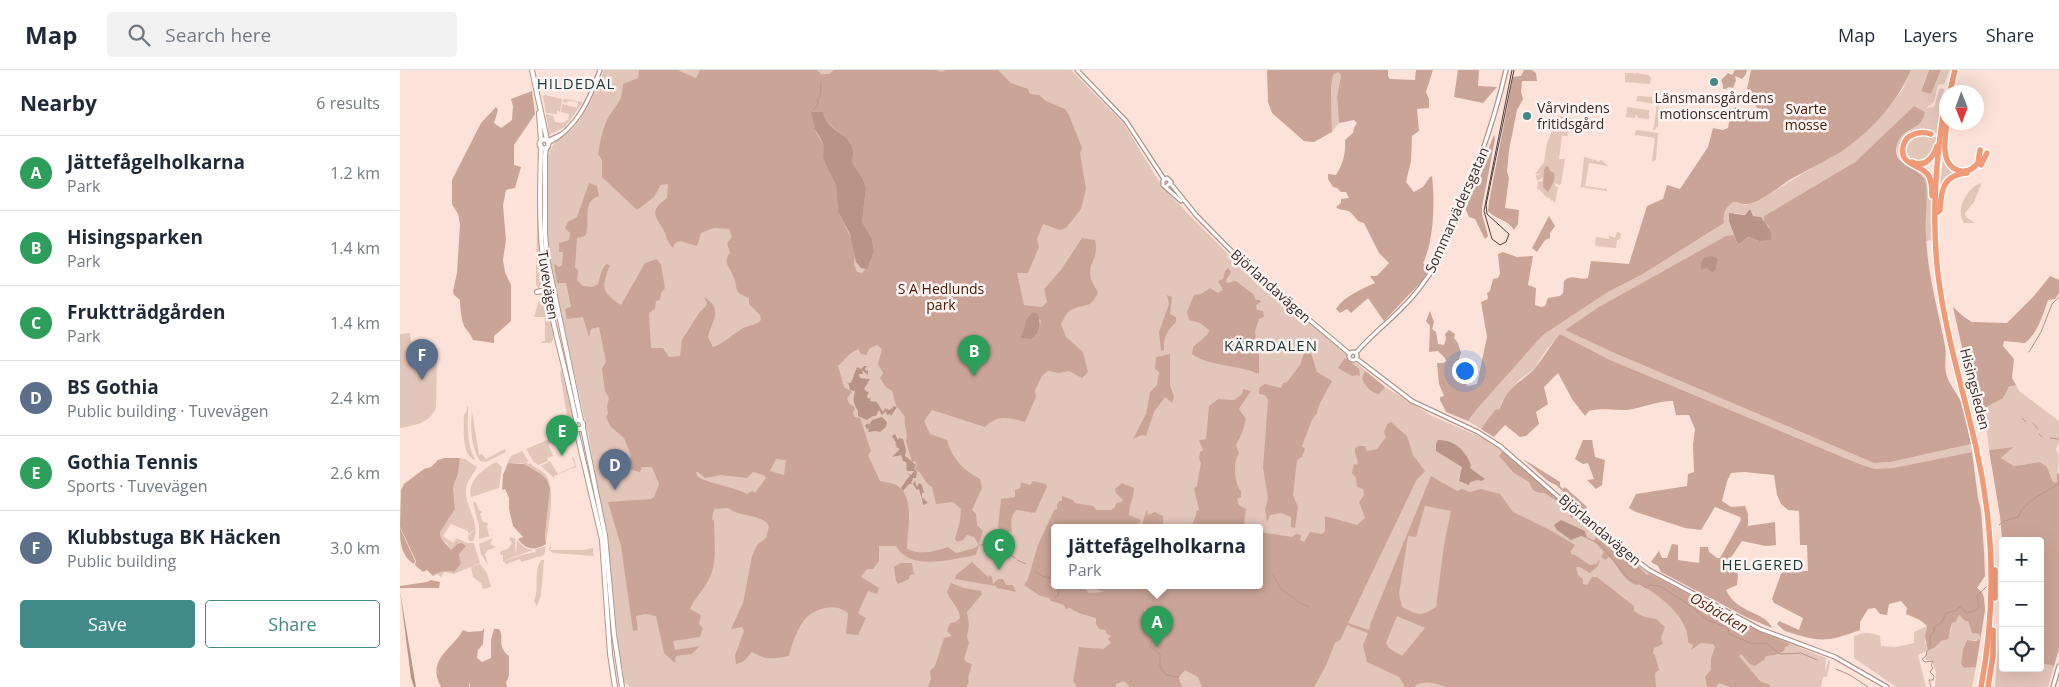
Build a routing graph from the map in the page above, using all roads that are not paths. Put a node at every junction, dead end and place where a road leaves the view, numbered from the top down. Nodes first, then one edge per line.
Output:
1 (531, 70) edge
2 (600, 70) edge
3 (1077, 70) edge
4 (1506, 70) edge
5 (1954, 70) edge
6 (1951, 85) edge
7 (538, 109) junction
8 (1940, 130) edge
9 (1941, 130) edge
10 (1944, 130) edge
11 (1946, 130) edge
12 (547, 143) junction
13 (541, 144) junction
14 (1980, 150) dead end
15 (1987, 153) dead end
16 (1164, 179) junction
17 (1171, 184) junction
18 (1166, 187) junction
19 (1938, 212) junction
20 (1196, 215) junction
21 (1935, 234) junction
22 (542, 290) junction
23 (549, 298) junction
24 (555, 302) junction
25 (1356, 353) junction
26 (1350, 354) junction
27 (1356, 359) junction
28 (578, 420) junction
29 (583, 427) junction
30 (576, 429) junction
31 (1991, 587) junction
32 (2059, 666) edge
33 (616, 687) edge
34 (621, 687) edge
35 (1887, 687) edge
36 (1983, 687) edge
37 (2053, 687) edge

1 - 7 main road, Tuvevägen
2 - 12 street
3 - 16 street, Björlandavägen
4 - 25 street, Sommarvädersgatan
5 - 6 highway
7 - 12 main road, Tuvevägen
7 - 13 main road, Tuvevägen
8 - 21 highway
9 - 21 highway, Hisingsleden
10 - 19 highway, Hisingsleden
11 - 14 highway
12 - 13 main road
12 - 13 main road
12 - 24 main road, Tuvevägen
13 - 22 main road, Tuvevägen
15 - 19 highway
16 - 17 street, Björlandavägen
16 - 18 street, Björlandavägen
17 - 18 street
17 - 20 street, Björlandavägen
18 - 20 street, Björlandavägen
19 - 36 highway, Hisingsleden
20 - 26 street, Björlandavägen
21 - 31 highway, Hisingsleden
22 - 23 main road, Tuvevägen
22 - 23 main road
22 - 24 main road
23 - 28 main road, Tuvevägen
24 - 28 main road, Tuvevägen
25 - 26 street
25 - 27 street
26 - 27 street, Björlandavägen
27 - 35 street, Björlandavägen
28 - 29 main road, Tuvevägen
28 - 30 main road, Tuvevägen
29 - 30 main road
29 - 34 main road, Tuvevägen
30 - 33 main road, Tuvevägen
31 - 36 highway
31 - 36 highway, Hisingsleden
32 - 37 street
33 - 34 main road, Tuvevägen

